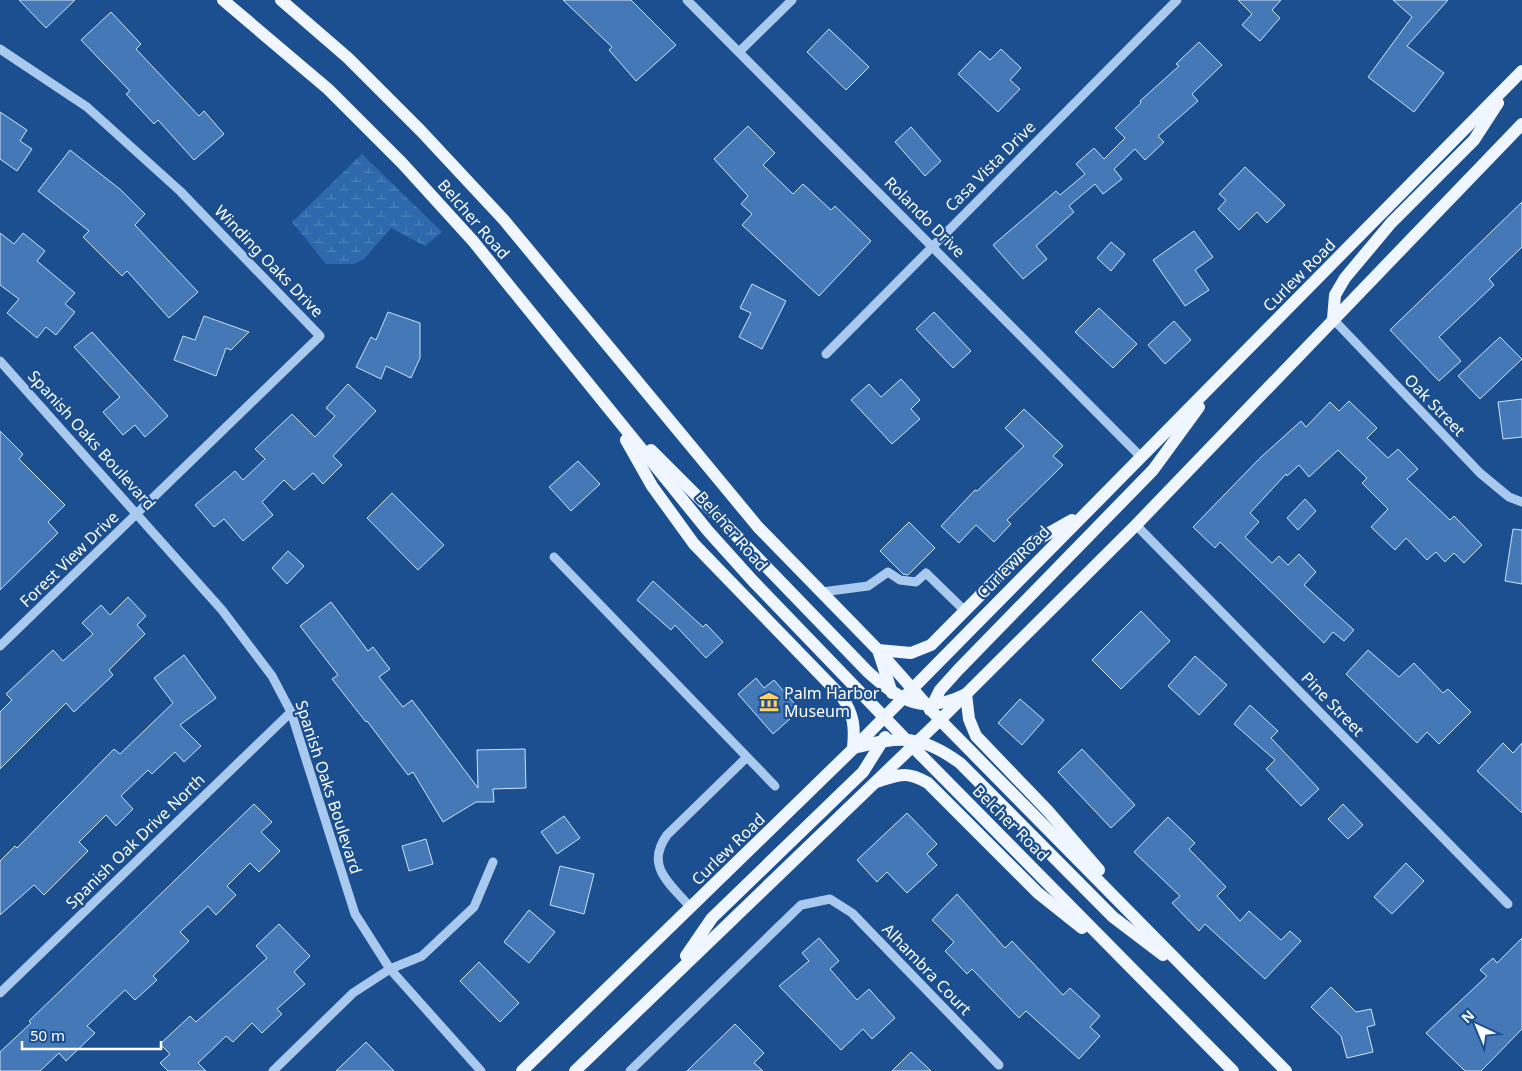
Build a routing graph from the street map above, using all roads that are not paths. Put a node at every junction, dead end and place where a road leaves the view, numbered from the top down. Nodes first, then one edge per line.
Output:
1 (224, 0) edge
2 (281, 0) edge
3 (687, 0) edge
4 (792, 0) edge
5 (1177, 0) edge
6 (0, 48) edge
7 (739, 52) junction
8 (1518, 75) edge
9 (1522, 115) edge
10 (1522, 124) edge
11 (1510, 136) junction
12 (932, 245) junction
13 (1333, 319) junction
14 (826, 354) dead end
15 (0, 361) edge
16 (1219, 378) junction
17 (608, 407) junction
18 (1140, 456) junction
19 (1522, 502) edge
20 (1085, 513) junction
21 (138, 514) junction
22 (1136, 525) junction
23 (554, 557) dead end
24 (822, 592) junction
25 (965, 611) junction
26 (0, 646) edge
27 (878, 650) junction
28 (912, 688) junction
29 (966, 694) junction
30 (897, 696) junction
31 (929, 706) junction
32 (291, 712) junction
33 (889, 716) junction
34 (940, 720) junction
35 (883, 741) junction
36 (918, 741) junction
37 (853, 748) junction
38 (746, 758) junction
39 (938, 772) junction
40 (873, 783) junction
41 (774, 786) dead end
42 (493, 862) dead end
43 (1508, 904) dead end
44 (691, 908) junction
45 (1170, 954) junction
46 (1125, 962) junction
47 (390, 969) junction
48 (673, 976) junction
49 (1198, 982) junction
50 (0, 993) edge
51 (999, 1065) dead end
52 (273, 1071) edge
53 (481, 1071) edge
54 (522, 1071) edge
55 (575, 1071) edge
56 (630, 1071) edge
57 (1233, 1071) edge
58 (1286, 1071) edge

1 - 17 main road, Belcher Road
2 - 24 main road, Belcher Road
3 - 7 street, Rolando Drive
4 - 7 street
5 - 12 street, Casa Vista Drive
6 - 21 street, Winding Oaks Drive
7 - 12 street, Rolando Drive
8 - 13 main road
8 - 16 main road, Curlew Road
9 - 11 main road
10 - 11 main road
11 - 13 main road
12 - 14 street, Casa Vista Drive
12 - 18 street, Rolando Drive
13 - 19 street, Oak Street
13 - 22 main road
15 - 21 street, Spanish Oaks Boulevard
16 - 18 main road, Curlew Road
16 - 31 main road
17 - 30 main road
17 - 33 main road, Belcher Road
17 - 37 main road
18 - 20 main road, Curlew Road
20 - 25 main road
20 - 28 main road, Curlew Road
21 - 26 street, Forest View Drive
21 - 32 street, Spanish Oaks Boulevard
22 - 29 main road
22 - 43 street, Pine Street
23 - 38 street
24 - 25 street
24 - 27 main road, Belcher Road
25 - 27 main road
27 - 28 main road, Belcher Road
27 - 30 main road
28 - 30 main road, Curlew Road
28 - 31 main road, Belcher Road
29 - 31 main road
29 - 34 main road
29 - 45 main road
30 - 31 main road
30 - 33 main road, Curlew Road
31 - 34 main road, Belcher Road
31 - 36 main road
32 - 47 street, Spanish Oaks Boulevard
32 - 50 street, Spanish Oak Drive North
33 - 35 main road
33 - 36 main road, Belcher Road
33 - 37 main road, Curlew Road
34 - 36 main road
34 - 45 main road, Belcher Road
35 - 36 main road
35 - 37 main road
35 - 48 main road
36 - 39 main road, Belcher Road
36 - 39 main road
36 - 40 main road
36 - 49 main road
37 - 44 main road, Curlew Road
38 - 41 street
38 - 44 street
39 - 46 main road, Belcher Road
40 - 46 main road
40 - 48 main road
42 - 47 street
44 - 54 main road, Curlew Road
45 - 49 main road, Belcher Road
46 - 57 main road, Belcher Road
47 - 52 street
47 - 53 street, Spanish Oaks Boulevard
48 - 55 main road
49 - 58 main road, Belcher Road
51 - 56 street, Alhambra Court

